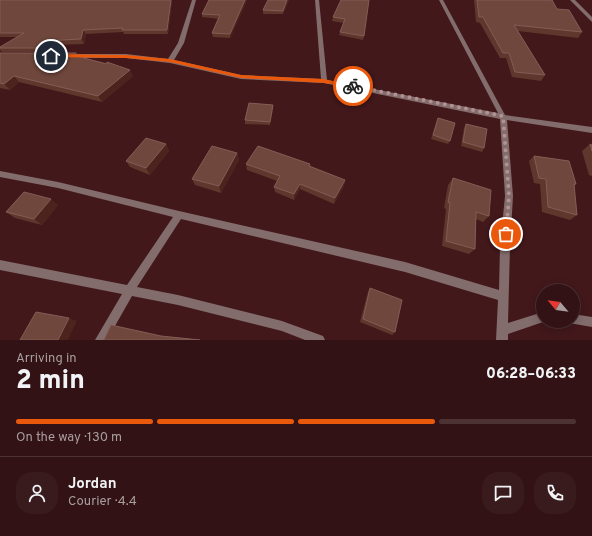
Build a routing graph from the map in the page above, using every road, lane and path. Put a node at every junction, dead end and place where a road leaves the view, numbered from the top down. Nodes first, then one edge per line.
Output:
1 (194, 0) edge
2 (317, 0) edge
3 (441, 0) edge
4 (572, 0) edge
5 (592, 20) edge
6 (60, 56) edge
7 (170, 61) junction
8 (324, 81) junction
9 (503, 116) junction
10 (592, 130) edge
11 (0, 174) edge
12 (179, 215) junction
13 (0, 264) edge
14 (129, 291) junction
15 (503, 296) junction
16 (536, 319) edge
17 (580, 320) edge
18 (592, 322) edge
19 (503, 335) edge
20 (101, 340) edge
21 (319, 340) edge

1 - 7 street
2 - 8 street
3 - 9 street
4 - 5 street
6 - 7 street
7 - 8 street
8 - 9 street
9 - 10 street
9 - 15 street
11 - 12 street
12 - 14 street
12 - 15 street
13 - 14 street
14 - 20 street
14 - 21 street
15 - 19 street
16 - 19 street
17 - 18 street

